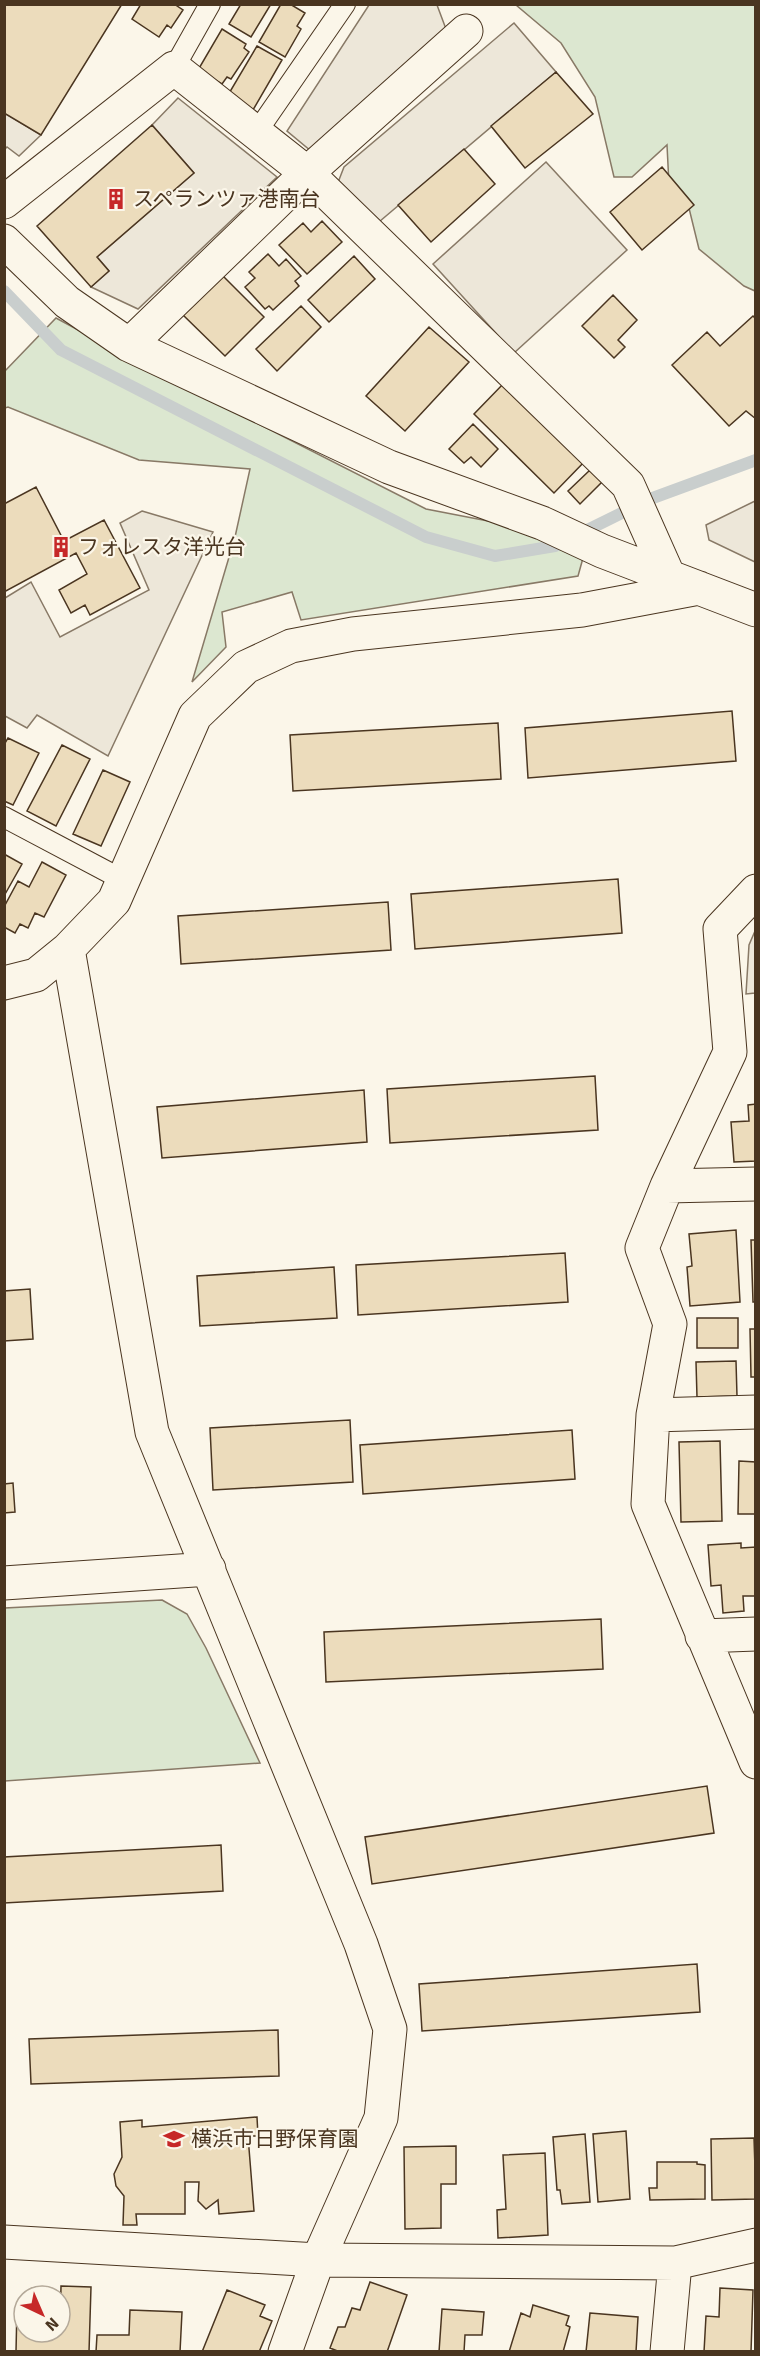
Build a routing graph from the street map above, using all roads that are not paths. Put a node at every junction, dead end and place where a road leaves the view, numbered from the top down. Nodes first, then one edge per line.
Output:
1 (210, 4) edge
2 (345, 4) edge
3 (466, 32) dead end
4 (174, 68) junction
5 (256, 133) junction
6 (307, 173) junction
7 (4, 202) edge
8 (4, 241) edge
9 (129, 345) junction
10 (669, 577) junction
11 (699, 588) junction
12 (756, 610) edge
13 (4, 817) edge
14 (123, 880) junction
15 (756, 891) edge
16 (68, 949) junction
17 (4, 983) edge
18 (756, 1184) edge
19 (667, 1186) junction
20 (756, 1412) edge
21 (653, 1414) junction
22 (209, 1569) junction
23 (4, 1583) edge
24 (756, 1634) edge
25 (702, 1636) junction
26 (756, 1762) edge
27 (4, 2242) edge
28 (756, 2245) edge
29 (318, 2260) junction
30 (675, 2263) junction
31 (285, 2352) edge
32 (667, 2352) edge

1 - 4 lane
2 - 5 lane
3 - 6 street
4 - 5 street
4 - 7 street
5 - 6 street
6 - 9 street
6 - 10 street
8 - 9 street
9 - 10 street
10 - 11 street
11 - 12 street
11 - 14 street
13 - 14 lane
14 - 16 street
15 - 19 street
16 - 17 street
16 - 22 street
18 - 19 street
19 - 21 street
20 - 21 street
21 - 25 street
22 - 23 street
22 - 29 street
24 - 25 street
25 - 26 street
27 - 29 street
28 - 30 street
29 - 30 street
29 - 31 street
30 - 32 street

